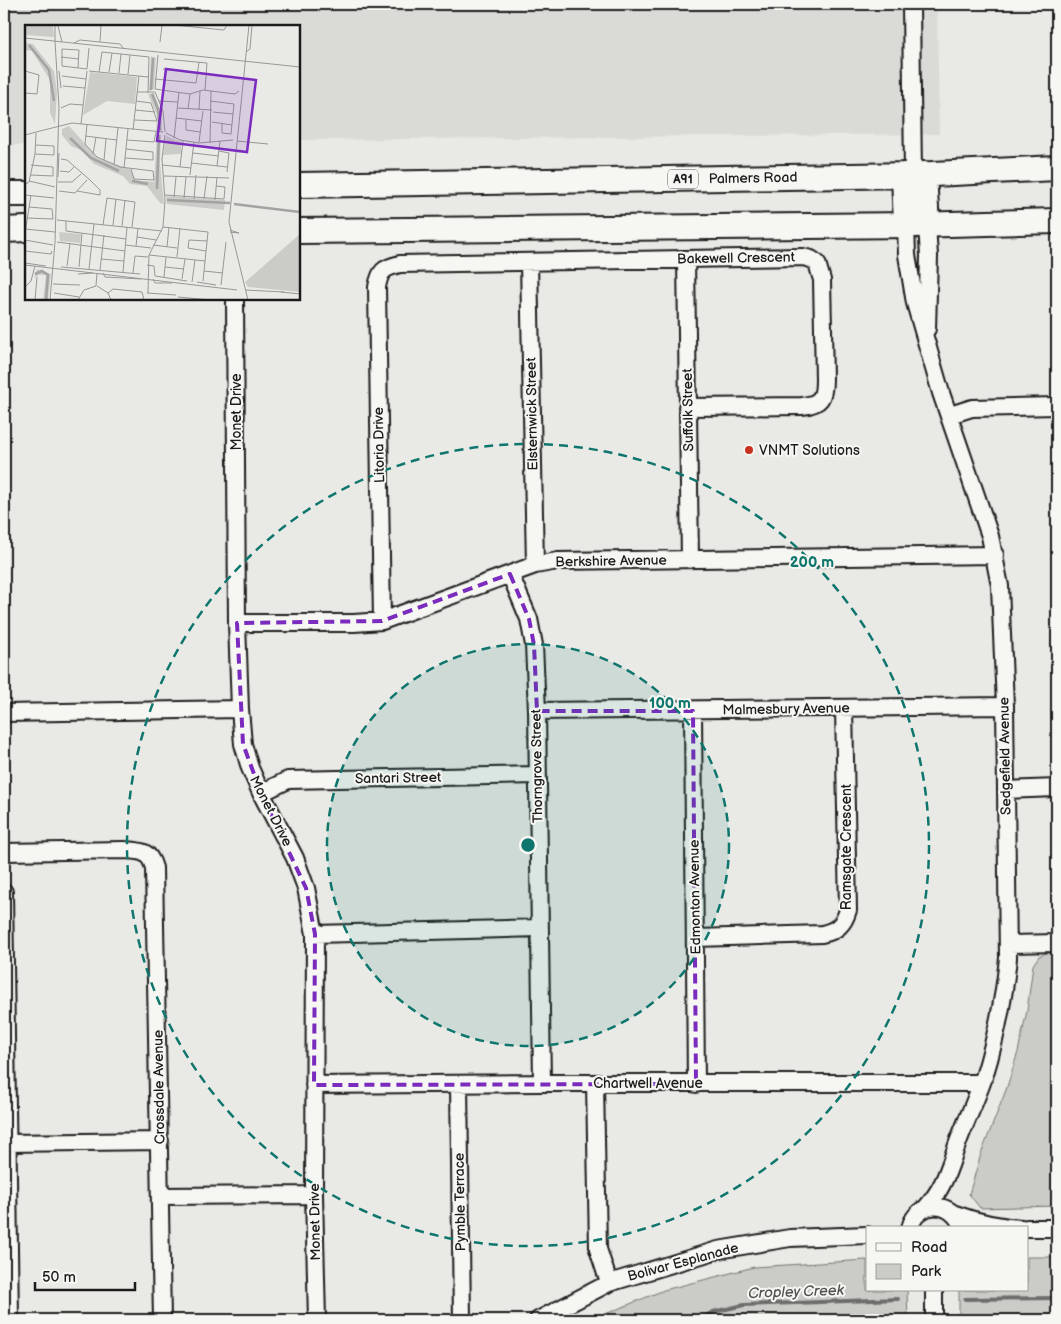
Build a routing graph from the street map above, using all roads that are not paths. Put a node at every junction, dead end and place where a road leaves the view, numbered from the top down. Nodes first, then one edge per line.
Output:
1 (911, 4) edge
2 (1057, 168) edge
3 (914, 175) junction
4 (300, 185) edge
5 (4, 194) edge
6 (25, 194) edge
7 (1057, 221) edge
8 (916, 225) junction
9 (25, 229) edge
10 (4, 230) edge
11 (300, 231) edge
12 (686, 259) junction
13 (529, 262) junction
14 (382, 271) joint
15 (235, 300) edge
16 (1057, 406) edge
17 (688, 408) junction
18 (950, 415) junction
19 (995, 555) junction
20 (690, 560) junction
21 (535, 565) junction
22 (510, 574) junction
23 (382, 621) junction
24 (237, 623) junction
25 (1005, 706) junction
26 (844, 708) junction
27 (240, 710) junction
28 (537, 711) junction
29 (694, 711) junction
30 (4, 713) edge
31 (537, 774) junction
32 (1057, 788) edge
33 (1006, 790) junction
34 (261, 793) junction
35 (4, 852) edge
36 (4, 892) edge
37 (540, 928) junction
38 (315, 934) junction
39 (696, 938) junction
40 (1057, 943) edge
41 (1008, 944) junction
42 (542, 1083) junction
43 (595, 1083) junction
44 (981, 1083) junction
45 (459, 1084) junction
46 (696, 1084) junction
47 (314, 1085) junction
48 (160, 1141) junction
49 (7, 1143) junction
50 (948, 1173) junction
51 (314, 1195) junction
52 (160, 1196) junction
53 (6, 1198) edge
54 (917, 1218) edge
55 (956, 1218) edge
56 (902, 1226) edge
57 (1003, 1226) edge
58 (1028, 1228) edge
59 (1057, 1228) edge
60 (866, 1235) edge
61 (609, 1283) junction
62 (934, 1292) edge
63 (10, 1320) edge
64 (162, 1320) edge
65 (317, 1320) edge
66 (462, 1320) edge
67 (538, 1320) edge
68 (934, 1320) edge

1 - 3 street
2 - 3 highway, Palmers Road / A91
3 - 4 highway, Palmers Road / A91
3 - 8 highway
5 - 6 highway
7 - 8 highway
8 - 11 highway
8 - 18 street, Sedgefield Avenue
9 - 10 highway
12 - 13 street, Bakewell Crescent
12 - 17 street, Suffolk Street
12 - 17 street, Bakewell Crescent
13 - 14 street, Bakewell Crescent
13 - 21 street, Elsternwick Street
14 - 23 street, Litoria Drive
15 - 24 street, Monet Drive
16 - 18 street
17 - 20 street, Suffolk Street
18 - 19 street, Sedgefield Avenue
19 - 20 street, Berkshire Avenue
19 - 25 street, Sedgefield Avenue
20 - 21 street, Berkshire Avenue
21 - 22 street, Berkshire Avenue
22 - 23 street, Berkshire Avenue
22 - 28 street, Thorngrove Street
23 - 24 street, Berkshire Avenue
24 - 27 street, Monet Drive
25 - 26 street, Malmesbury Avenue
25 - 33 street, Sedgefield Avenue
26 - 29 street, Malmesbury Avenue
26 - 39 street, Ramsgate Crescent
27 - 30 street
27 - 34 street, Monet Drive
28 - 29 street, Malmesbury Avenue
28 - 31 street, Thorngrove Street
29 - 39 street, Edmonton Avenue
31 - 34 street, Santari Street
31 - 37 street, Thorngrove Street
32 - 33 street
33 - 41 street, Sedgefield Avenue
34 - 38 street, Monet Drive
35 - 48 street, Crossdale Avenue
36 - 49 street
37 - 38 street
37 - 42 street, Thorngrove Street
38 - 47 street, Monet Drive
39 - 46 street, Edmonton Avenue
40 - 41 street
41 - 44 street, Sedgefield Avenue
42 - 43 street, Chartwell Avenue
42 - 45 street, Chartwell Avenue
43 - 46 street, Chartwell Avenue
43 - 61 street
44 - 46 street, Chartwell Avenue
44 - 50 street, Sedgefield Avenue
45 - 47 street, Chartwell Avenue
45 - 66 street, Pymble Terrace
47 - 51 street, Monet Drive
48 - 49 street
48 - 52 street, Crossdale Avenue
49 - 53 street
50 - 54 street, Sedgefield Avenue
50 - 55 street, Sedgefield Avenue
51 - 52 street
51 - 65 street, Monet Drive
52 - 64 street, Crossdale Avenue
53 - 63 street
54 - 55 street
54 - 56 street
55 - 57 street
58 - 59 street
60 - 61 street, Bolivar Esplanade
61 - 67 street, Bolivar Esplanade
62 - 68 street

